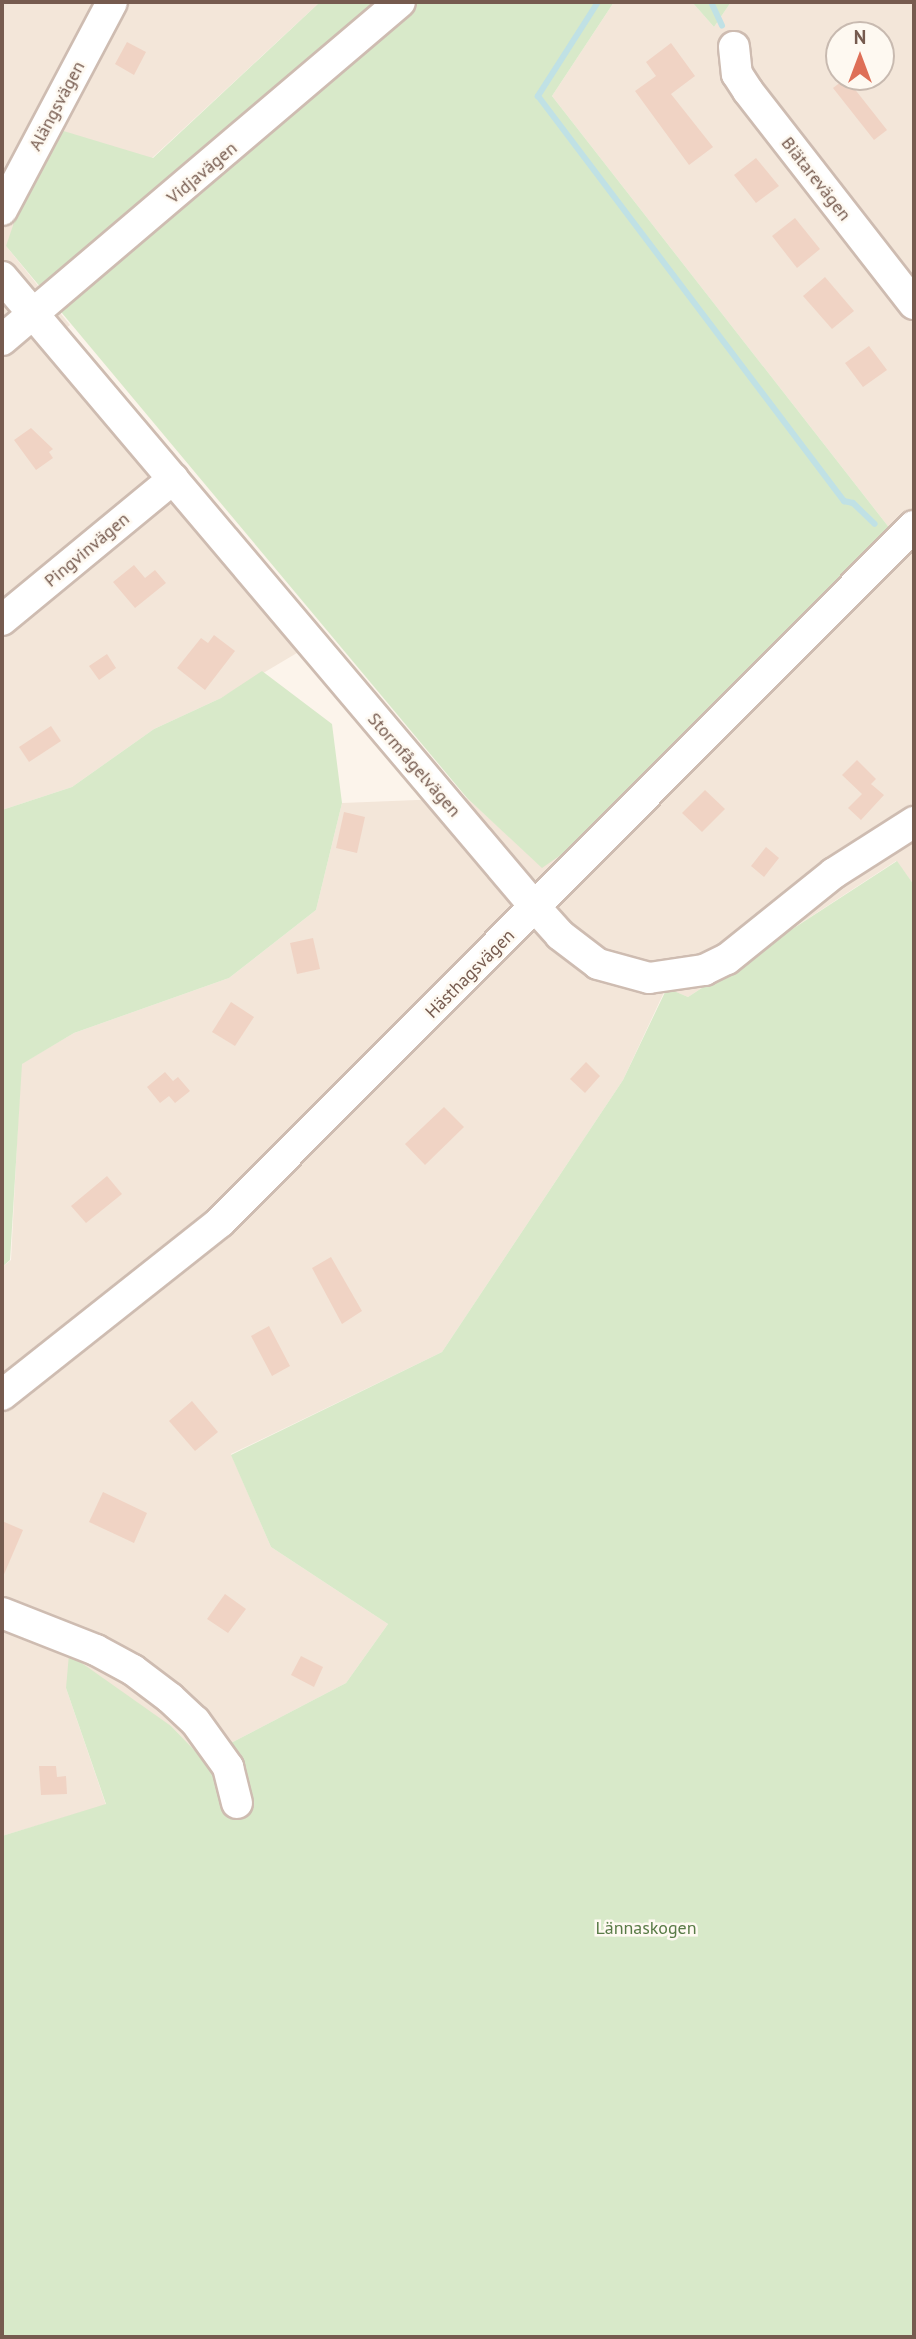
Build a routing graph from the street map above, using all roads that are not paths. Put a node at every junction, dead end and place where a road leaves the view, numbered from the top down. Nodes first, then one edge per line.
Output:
1 (112, 2) edge
2 (400, 2) edge
3 (734, 47) dead end
4 (2, 210) edge
5 (2, 277) edge
6 (914, 304) edge
7 (34, 313) junction
8 (2, 341) edge
9 (173, 480) junction
10 (914, 526) edge
11 (2, 620) edge
12 (914, 822) edge
13 (535, 907) junction
14 (2, 1395) edge
15 (2, 1613) edge
16 (237, 1803) dead end

1 - 4 street, Alängsvägen
2 - 7 street, Vidjavägen
3 - 6 street, Biätarevägen
5 - 7 street, Stormfågelvägen
7 - 8 street, Vidjavägen
7 - 9 street, Stormfågelvägen
9 - 11 street, Pingvinvägen
9 - 13 street, Stormfågelvägen
10 - 13 street, Hästhagsvägen
12 - 13 street, Stormfågelvägen
13 - 14 street, Hästhagsvägen
15 - 16 street

